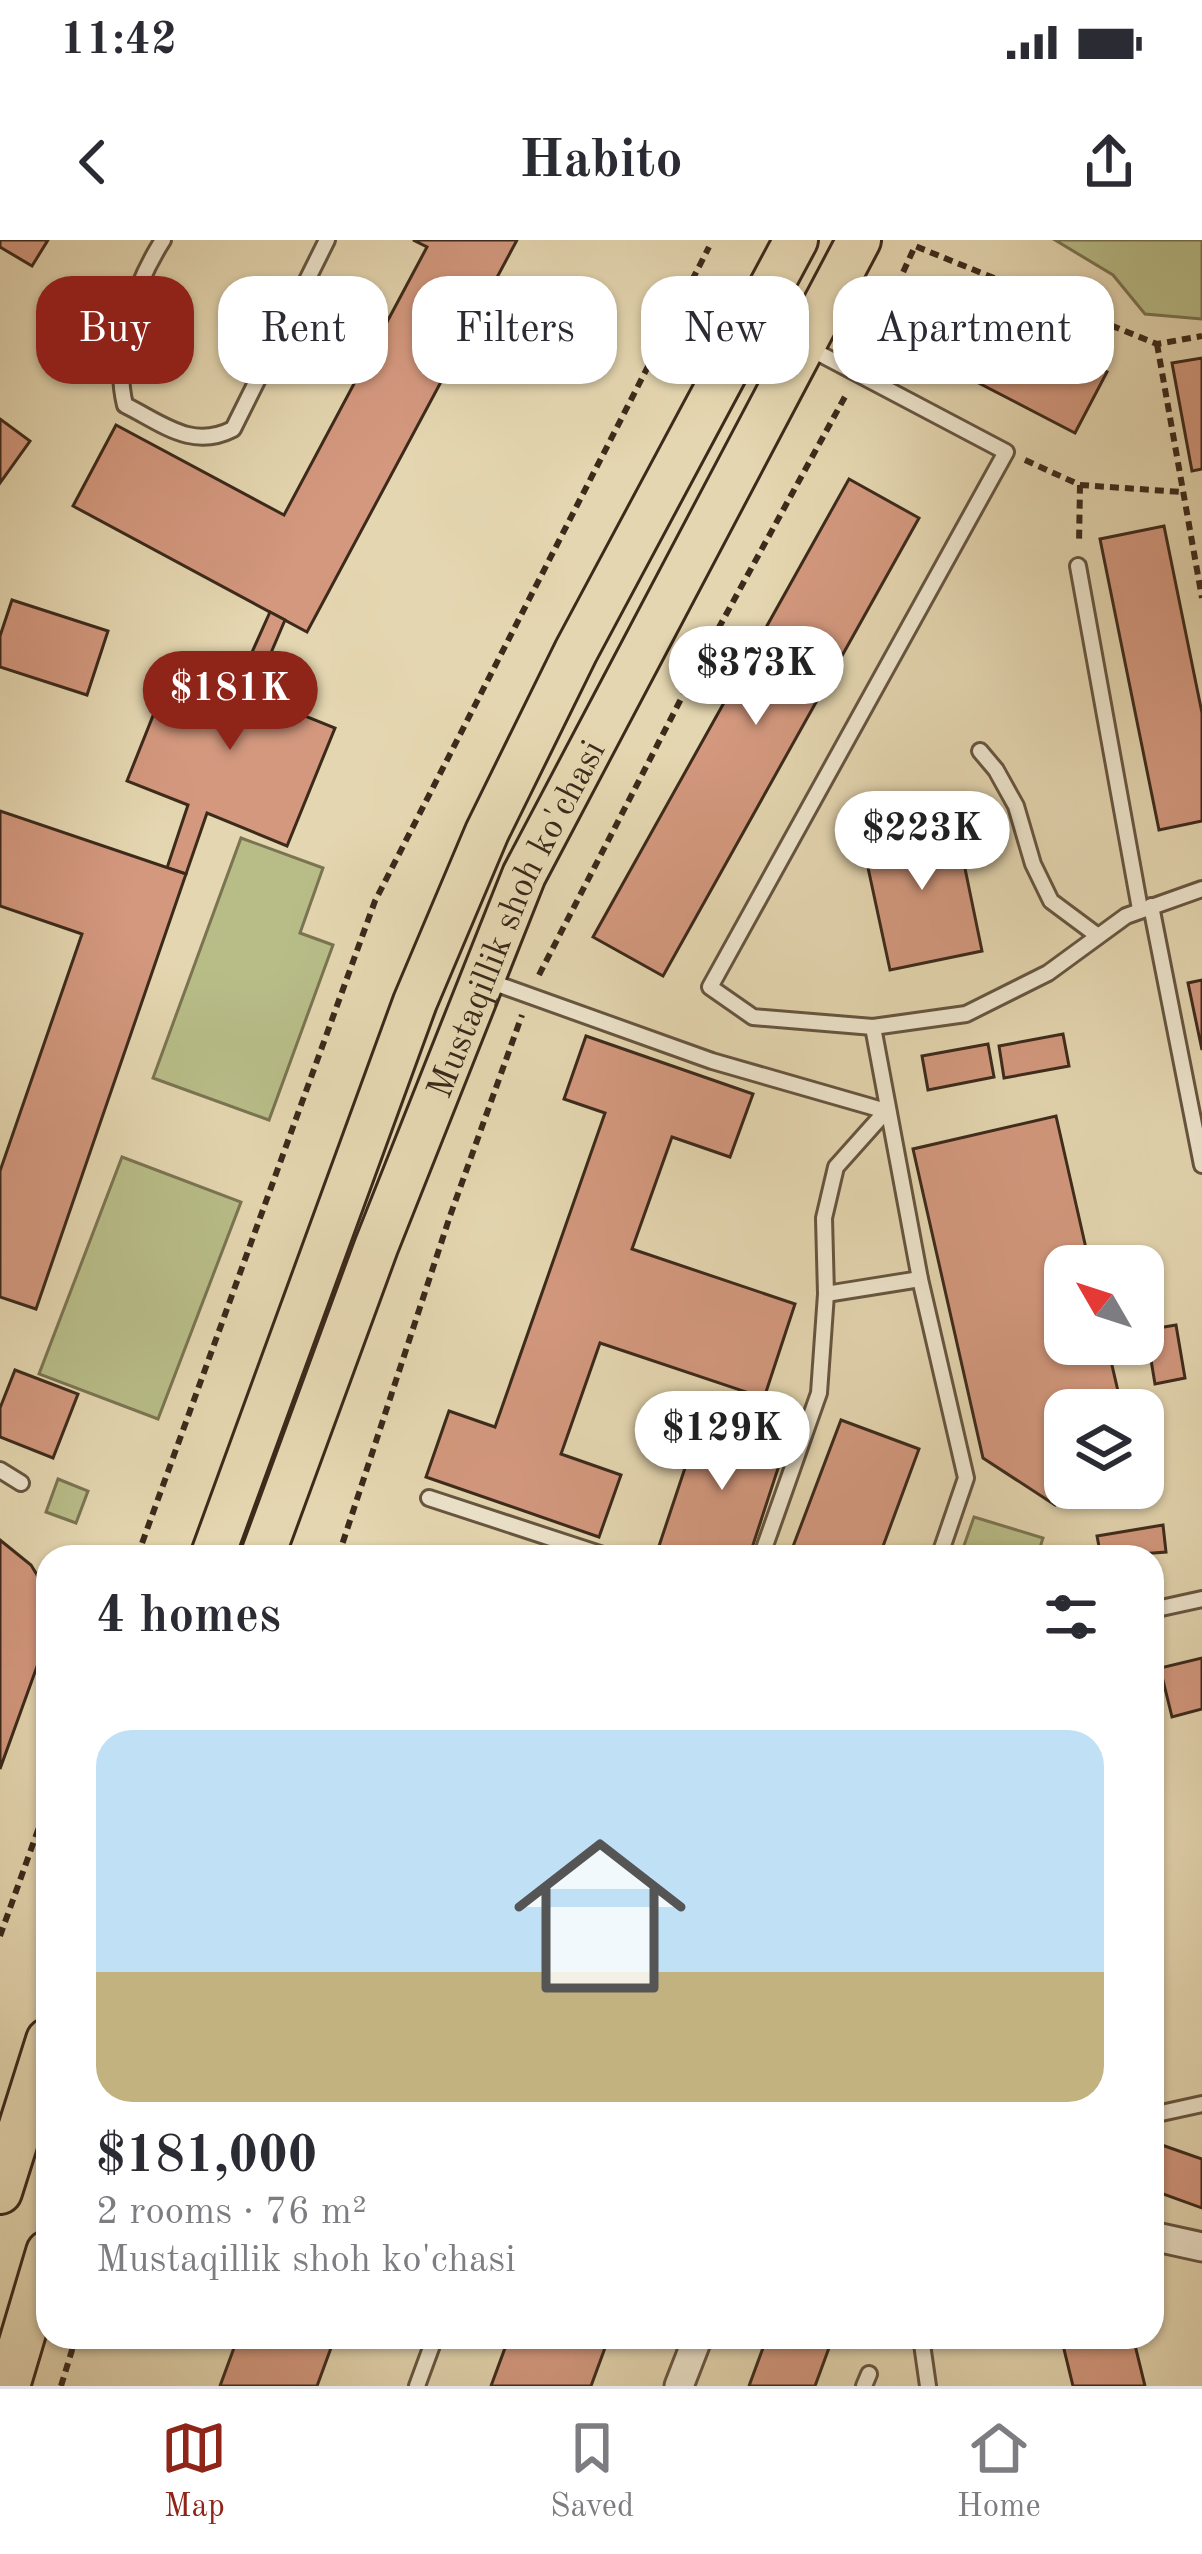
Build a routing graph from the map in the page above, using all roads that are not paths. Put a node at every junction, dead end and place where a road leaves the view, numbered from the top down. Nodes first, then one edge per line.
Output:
1 (163, 240) edge
2 (327, 240) edge
3 (859, 240) edge
4 (784, 244) edge
5 (809, 332) edge
6 (809, 348) edge
7 (781, 384) edge
8 (1078, 566) road end
9 (980, 752) dead end
10 (1202, 889) edge
11 (1146, 908) junction
12 (1099, 936) junction
13 (481, 978) junction
14 (874, 1027) junction
15 (886, 1111) junction
16 (1202, 1165) edge
17 (920, 1279) junction
18 (826, 1294) junction
19 (0, 1470) edge
20 (22, 1483) dead end
21 (429, 1498) dead end
22 (216, 1545) edge
23 (267, 1545) edge
24 (572, 1545) edge
25 (765, 1545) edge
26 (943, 1545) edge
27 (1202, 1599) edge
28 (1164, 1607) edge
29 (36, 2078) edge
30 (1202, 2104) edge
31 (1164, 2112) edge
32 (0, 2192) edge
33 (1164, 2239) edge
34 (1202, 2247) edge
35 (36, 2292) edge
36 (431, 2349) edge
37 (693, 2349) edge
38 (923, 2349) edge
39 (8, 2386) edge
40 (417, 2386) edge
41 (679, 2386) edge
42 (928, 2386) edge

1 - 2 lane
3 - 5 main road, Mustaqillik shoh ko'chasi
4 - 22 main road, Mustaqillik shoh ko'chasi
6 - 14 lane
7 - 13 main road, Mustaqillik shoh ko'chasi
8 - 11 lane
9 - 12 lane
10 - 11 lane
11 - 12 lane
11 - 16 lane
12 - 14 lane
13 - 15 lane
13 - 23 main road, Mustaqillik shoh ko'chasi
14 - 15 lane
15 - 17 lane
15 - 18 lane
17 - 18 lane
17 - 26 lane
18 - 25 lane
19 - 20 lane
21 - 24 lane
27 - 28 lane
29 - 32 main road
30 - 31 lane
33 - 34 street
35 - 39 main road
36 - 40 lane
37 - 41 street
38 - 42 lane

